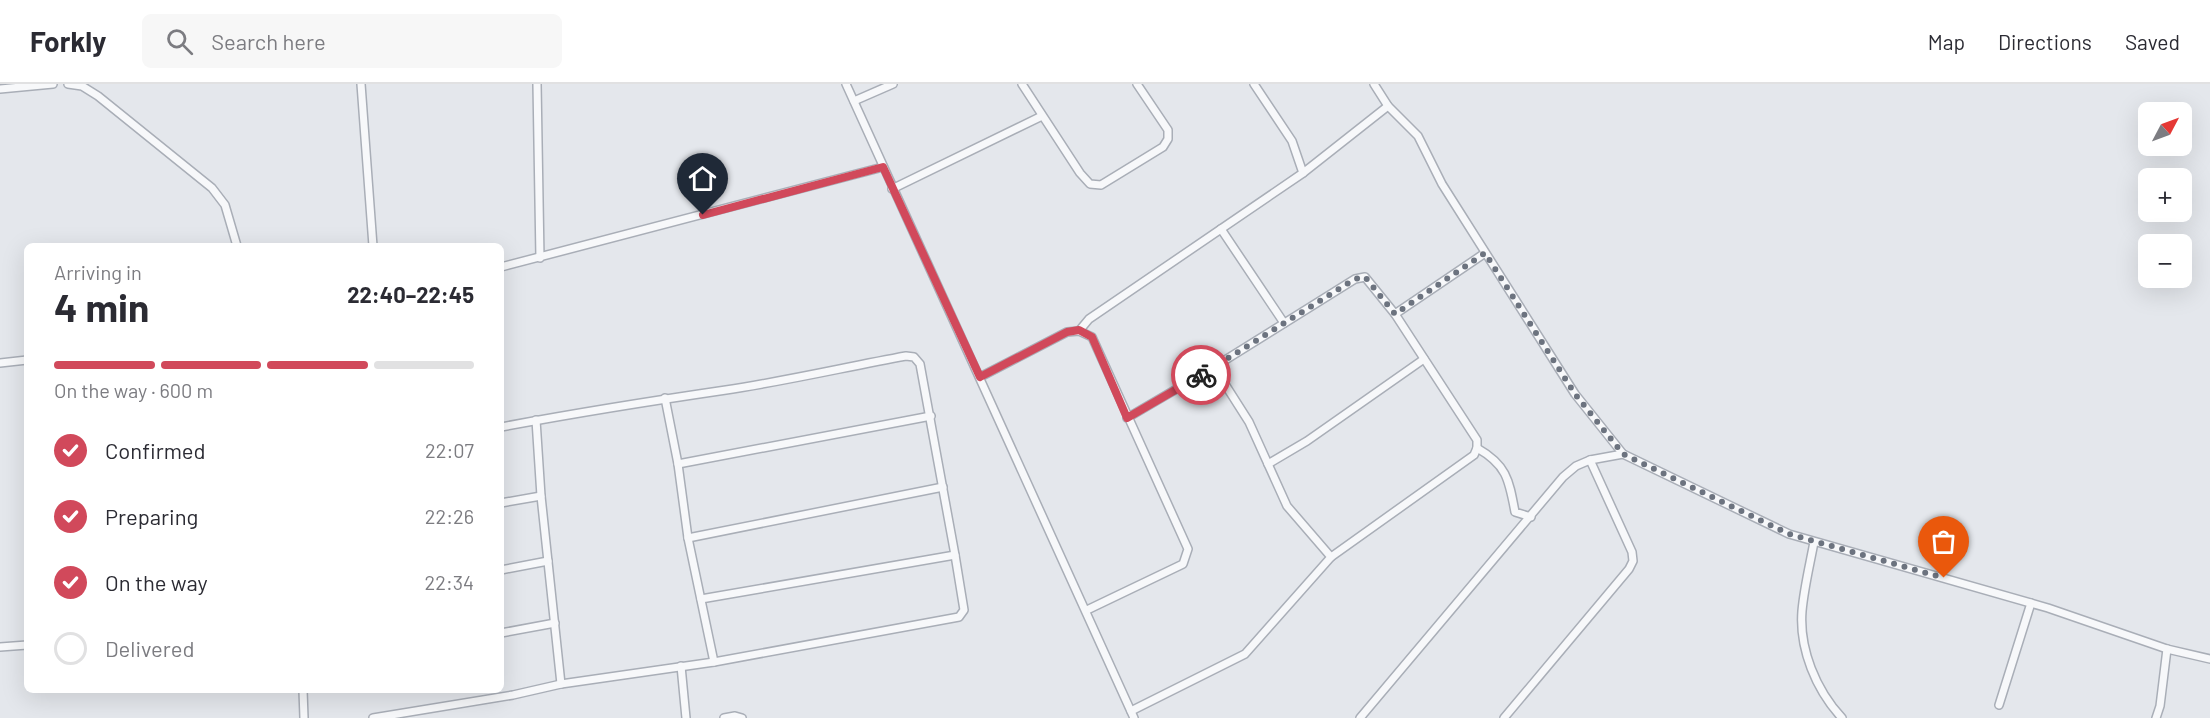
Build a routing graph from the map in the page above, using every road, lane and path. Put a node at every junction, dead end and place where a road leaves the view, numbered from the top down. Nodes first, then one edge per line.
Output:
1 (53, 84) edge
2 (68, 84) edge
3 (361, 84) edge
4 (537, 84) edge
5 (846, 84) edge
6 (893, 84) edge
7 (1022, 84) edge
8 (1137, 84) edge
9 (1254, 84) edge
10 (1374, 84) edge
11 (0, 88) edge
12 (854, 101) junction
13 (1388, 106) junction
14 (1042, 116) junction
15 (883, 167) junction
16 (1303, 173) junction
17 (892, 189) junction
18 (1221, 230) junction
19 (236, 243) edge
20 (373, 243) edge
21 (1485, 253) junction
22 (540, 258) junction
23 (504, 266) edge
24 (1395, 314) junction
25 (1284, 323) junction
26 (1079, 330) junction
27 (1424, 358) junction
28 (24, 360) edge
29 (0, 363) edge
30 (1214, 367) junction
31 (980, 377) junction
32 (665, 398) junction
33 (931, 416) junction
34 (1127, 418) junction
35 (536, 420) junction
36 (504, 426) edge
37 (1477, 448) junction
38 (1623, 454) junction
39 (1590, 460) junction
40 (678, 464) junction
41 (1268, 464) junction
42 (943, 487) junction
43 (542, 496) junction
44 (504, 502) edge
45 (1531, 517) junction
46 (688, 538) junction
47 (1814, 542) junction
48 (956, 555) junction
49 (1331, 557) junction
50 (548, 561) junction
51 (504, 569) edge
52 (701, 599) junction
53 (2031, 603) junction
54 (1087, 610) junction
55 (555, 623) junction
56 (504, 632) edge
57 (24, 645) edge
58 (0, 647) edge
59 (2167, 649) junction
60 (2210, 659) edge
61 (714, 662) junction
62 (681, 666) junction
63 (561, 684) junction
64 (303, 693) edge
65 (1999, 705) dead end
66 (1133, 715) edge
67 (304, 718) edge
68 (373, 718) edge
69 (686, 718) edge
70 (724, 718) edge
71 (742, 718) edge
72 (1360, 718) edge
73 (1504, 718) edge
74 (1842, 718) edge
75 (2156, 718) edge

1 - 11 street
2 - 19 street
3 - 20 street
4 - 22 street
5 - 12 street
6 - 12 street
7 - 14 street
8 - 14 street
9 - 16 street
10 - 13 street
12 - 15 street
13 - 16 street
13 - 21 street
14 - 17 street
15 - 17 street
15 - 22 street
16 - 18 street
17 - 31 street
18 - 25 street
18 - 26 street
21 - 24 street
21 - 38 street
22 - 23 street
24 - 25 street
24 - 27 street
25 - 30 street
26 - 31 street
26 - 34 street
27 - 37 street
27 - 41 street
28 - 29 street
30 - 34 street
30 - 41 street
31 - 54 street
32 - 33 street
32 - 35 street
32 - 40 street
33 - 40 street
33 - 42 street
34 - 54 street
35 - 36 street
35 - 43 street
37 - 45 street
37 - 49 street
38 - 39 street
38 - 47 street
39 - 45 street
39 - 73 street
40 - 46 street
41 - 49 street
42 - 46 street
42 - 48 street
43 - 44 street
43 - 50 street
45 - 72 street
46 - 52 street
47 - 53 street
47 - 74 street
48 - 52 street
48 - 61 street
49 - 66 street
50 - 51 street
50 - 55 street
52 - 61 street
53 - 59 street
53 - 65 street
54 - 66 street
55 - 56 street
55 - 63 street
57 - 58 street
59 - 60 street
59 - 75 street
61 - 62 street
62 - 63 street
62 - 69 street
63 - 68 street
64 - 67 street
70 - 71 street

